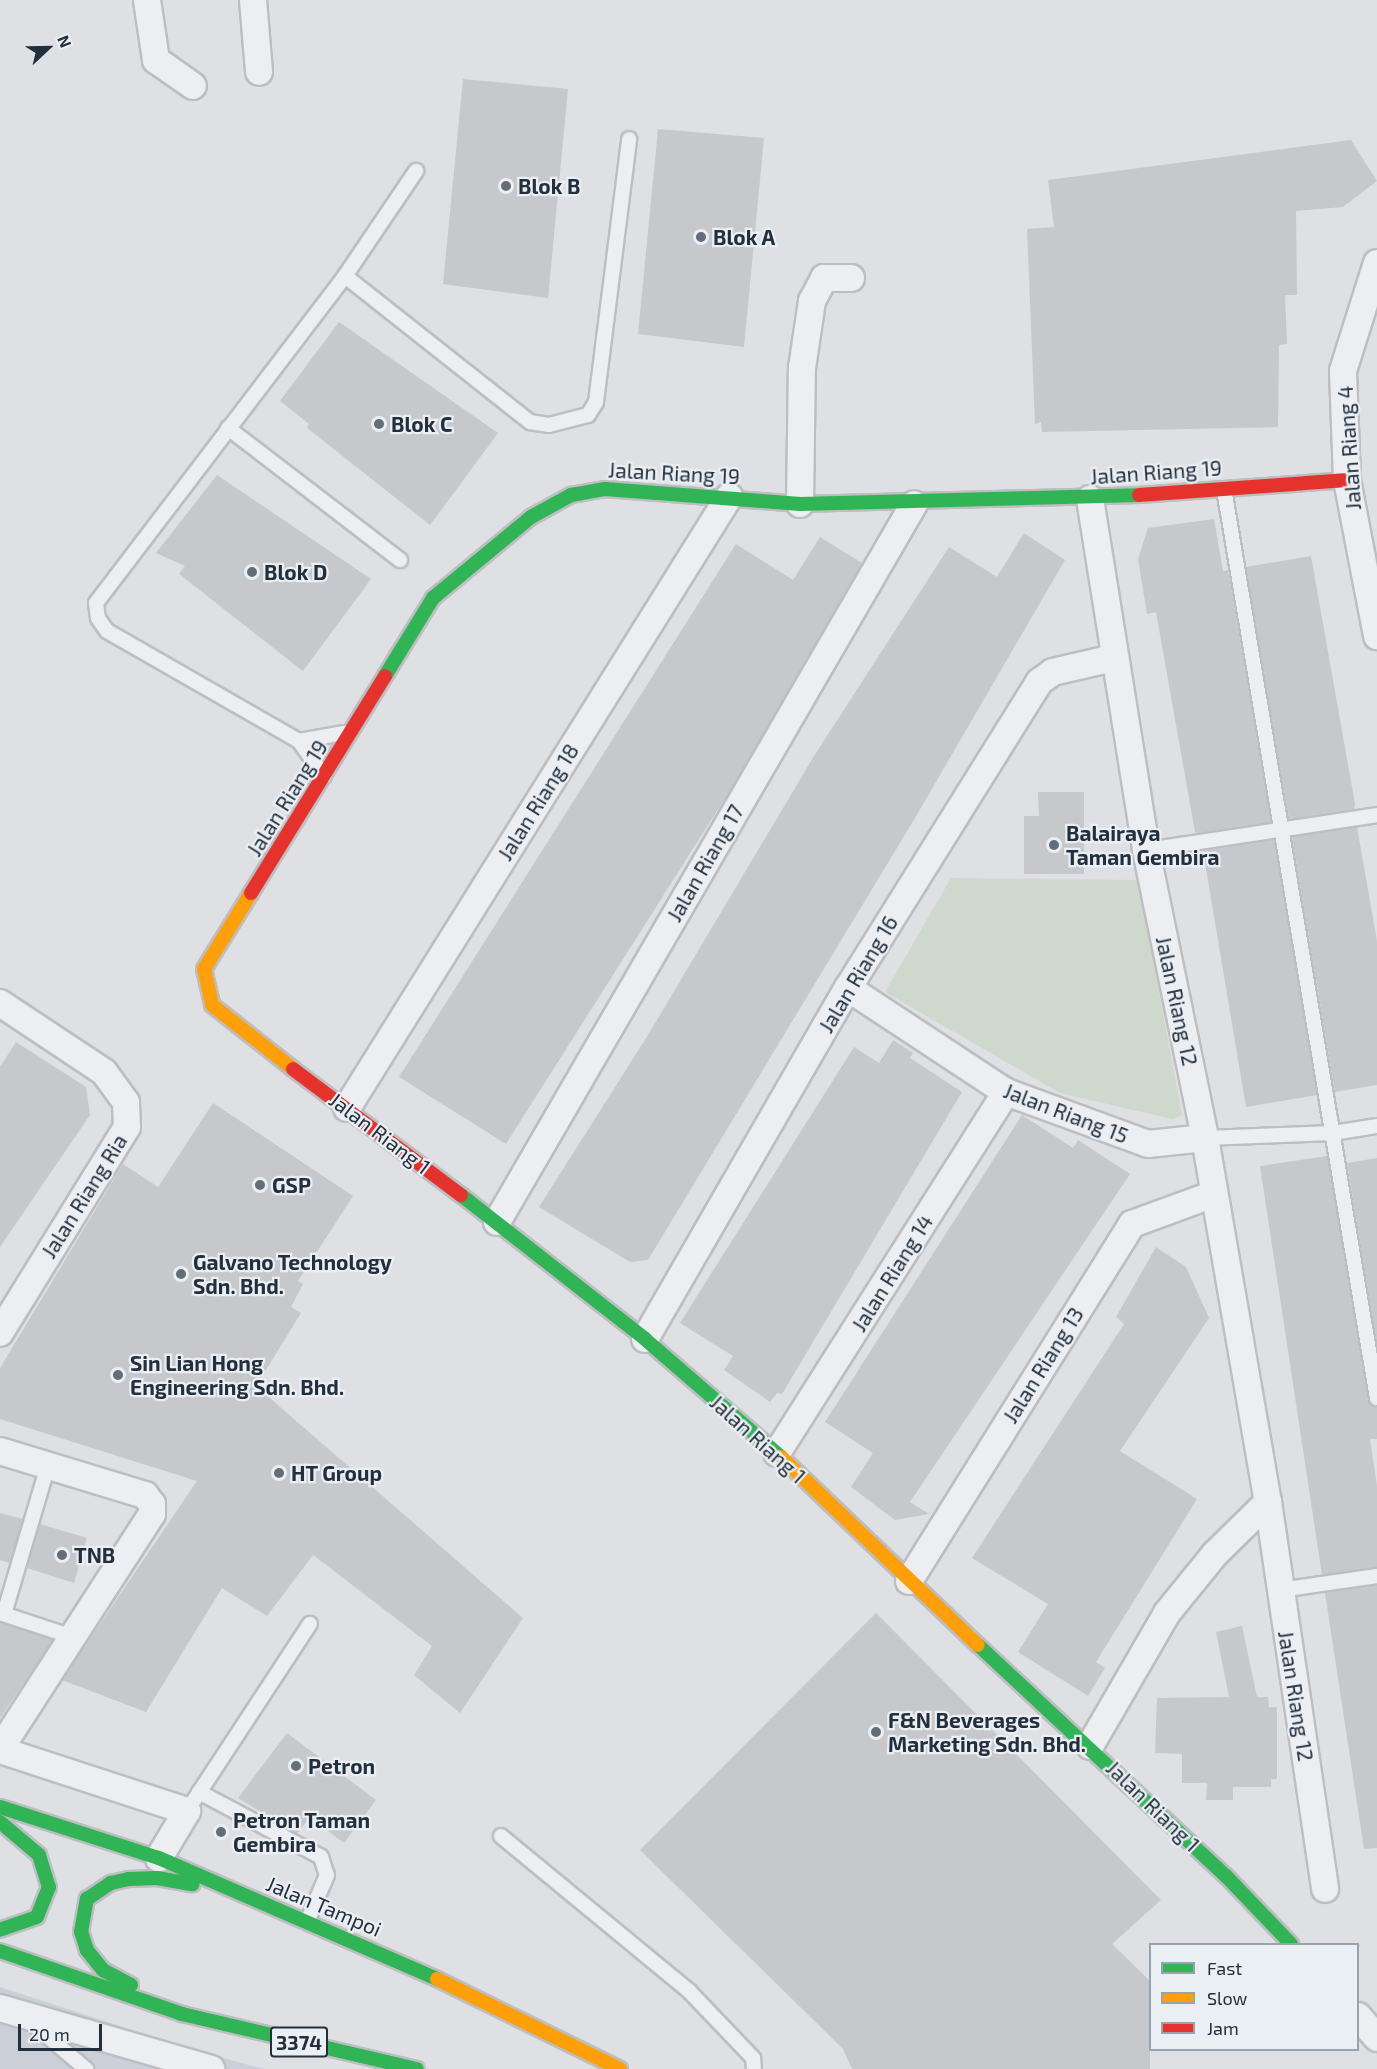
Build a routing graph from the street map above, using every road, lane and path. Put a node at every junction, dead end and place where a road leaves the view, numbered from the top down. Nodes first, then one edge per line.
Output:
1 (147, 0) edge
2 (253, 0) edge
3 (259, 72) dead end
4 (193, 86) dead end
5 (629, 139) dead end
6 (416, 171) dead end
7 (1377, 263) edge
8 (345, 276) junction
9 (851, 278) dead end
10 (228, 428) junction
11 (1347, 480) junction
12 (1224, 488) junction
13 (729, 497) junction
14 (1090, 499) junction
15 (800, 504) junction
16 (914, 504) junction
17 (400, 560) dead end
18 (1370, 576) edge
19 (1377, 636) edge
20 (1113, 658) junction
21 (366, 706) junction
22 (299, 741) junction
23 (325, 778) junction
24 (1377, 815) edge
25 (1279, 829) junction
26 (1146, 850) junction
27 (204, 969) joint
28 (848, 988) junction
29 (0, 1003) edge
30 (1006, 1092) junction
31 (347, 1108) junction
32 (1377, 1126) edge
33 (1333, 1133) junction
34 (1205, 1138) junction
35 (1214, 1194) junction
36 (497, 1222) junction
37 (0, 1333) edge
38 (645, 1339) junction
39 (1377, 1398) edge
40 (0, 1451) edge
41 (777, 1453) junction
42 (48, 1465) junction
43 (1268, 1502) junction
44 (1377, 1576) edge
45 (909, 1581) junction
46 (1280, 1590) junction
47 (2, 1613) edge
48 (310, 1624) dead end
49 (73, 1636) junction
50 (1090, 1746) junction
51 (0, 1749) edge
52 (193, 1802) junction
53 (0, 1807) edge
54 (0, 1822) edge
55 (501, 1836) dead end
56 (159, 1858) junction
57 (1325, 1889) dead end
58 (236, 1891) junction
59 (308, 1920) junction
60 (0, 1930) edge
61 (1290, 1943) edge
62 (0, 1951) edge
63 (11, 2012) edge
64 (182, 2014) junction
65 (1359, 2017) edge
66 (1377, 2038) edge
67 (86, 2069) edge
68 (211, 2069) edge
69 (417, 2069) edge
70 (620, 2069) edge
71 (754, 2069) edge

1 - 4 street
2 - 3 street
5 - 8 lane
6 - 8 lane
7 - 11 street, Jalan Riang 4
8 - 10 lane
9 - 15 street
10 - 17 lane
10 - 22 lane
11 - 12 street, Jalan Riang 19
11 - 18 street, Jalan Riang 4
12 - 14 street, Jalan Riang 19
12 - 25 lane
13 - 15 street, Jalan Riang 19
13 - 21 street, Jalan Riang 19
13 - 31 street, Jalan Riang 18
14 - 16 street, Jalan Riang 19
14 - 20 street, Jalan Riang 12
15 - 16 street, Jalan Riang 19
16 - 36 street, Jalan Riang 17
18 - 19 street, Jalan Riang 4
20 - 26 street, Jalan Riang 12
20 - 28 street, Jalan Riang 16
21 - 22 lane
21 - 23 street, Jalan Riang 19
22 - 23 lane
23 - 27 street, Jalan Riang 19
24 - 25 lane
25 - 26 lane
25 - 33 lane
26 - 34 street, Jalan Riang 12
27 - 31 street, Jalan Riang 1
28 - 30 street, Jalan Riang 15
28 - 38 street, Jalan Riang 16
29 - 37 street, Jalan Riang Ria
30 - 34 street, Jalan Riang 15
30 - 41 street, Jalan Riang 14
31 - 36 street, Jalan Riang 1
32 - 33 lane
33 - 34 lane
33 - 39 lane
34 - 35 street, Jalan Riang 12
35 - 43 street, Jalan Riang 12
35 - 45 street, Jalan Riang 13
36 - 38 street, Jalan Riang 1
38 - 41 street, Jalan Riang 1
40 - 42 street
41 - 45 street, Jalan Riang 1
42 - 47 lane
42 - 49 street
43 - 46 street, Jalan Riang 12
43 - 50 street
44 - 46 lane
45 - 50 street, Jalan Riang 1
46 - 57 street, Jalan Riang 12
47 - 49 lane
48 - 52 lane
49 - 51 street
50 - 61 street, Jalan Riang 1
51 - 52 street
52 - 56 street
52 - 59 lane
53 - 56 street, Jalan Tampoi
54 - 60 street
55 - 71 lane
56 - 58 street, Jalan Tampoi
58 - 59 street, Jalan Tampoi
58 - 64 street
59 - 70 street, Jalan Tampoi
62 - 64 street, 3374
63 - 67 lane
63 - 68 street
64 - 69 street, 3374
65 - 66 street

